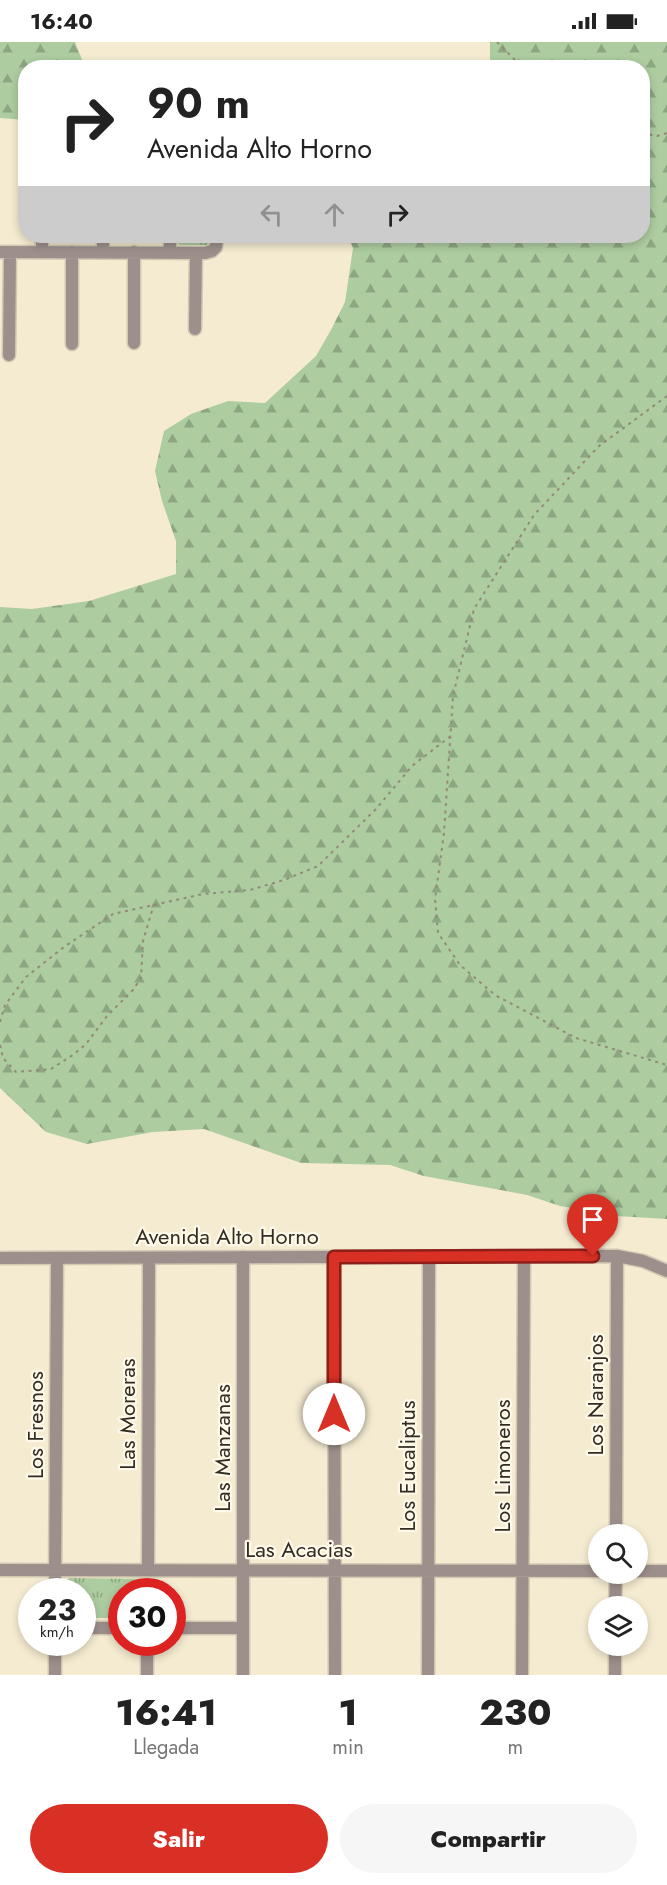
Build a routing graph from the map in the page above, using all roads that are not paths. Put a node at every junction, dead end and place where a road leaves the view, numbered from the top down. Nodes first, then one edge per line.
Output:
1 (42, 243) edge
2 (103, 243) edge
3 (170, 243) edge
4 (218, 243) edge
5 (5, 252) edge
6 (42, 252) junction
7 (72, 252) junction
8 (102, 252) junction
9 (134, 252) junction
10 (169, 253) junction
11 (196, 253) junction
12 (195, 329) dead end
13 (134, 343) dead end
14 (72, 344) dead end
15 (9, 355) dead end
16 (617, 1256) junction
17 (243, 1257) junction
18 (334, 1257) junction
19 (429, 1257) junction
20 (524, 1257) junction
21 (0, 1258) edge
22 (57, 1258) junction
23 (148, 1258) junction
24 (667, 1271) edge
25 (616, 1524) edge
26 (0, 1570) edge
27 (55, 1570) junction
28 (148, 1570) junction
29 (243, 1570) junction
30 (335, 1570) junction
31 (428, 1570) junction
32 (523, 1570) junction
33 (588, 1571) edge
34 (648, 1571) edge
35 (667, 1571) edge
36 (55, 1578) edge
37 (186, 1628) edge
38 (242, 1630) junction
39 (55, 1656) edge
40 (147, 1656) edge
41 (615, 1656) edge
42 (55, 1675) edge
43 (147, 1675) edge
44 (243, 1675) edge
45 (335, 1675) edge
46 (428, 1675) edge
47 (522, 1675) edge
48 (615, 1675) edge

1 - 6 street
2 - 8 street
3 - 10 street
4 - 11 street
5 - 6 street
5 - 15 street
6 - 7 street
7 - 8 street
7 - 14 street
8 - 9 street
9 - 10 street
9 - 13 street
10 - 11 street
11 - 12 street
16 - 20 street, Avenida Alto Horno
16 - 24 street, Avenida Alto Horno
16 - 25 street, Los Naranjos
17 - 18 street, Avenida Alto Horno
17 - 23 street, Avenida Alto Horno
17 - 29 street, Las Manzanas
18 - 19 street, Avenida Alto Horno
18 - 30 street
19 - 20 street, Avenida Alto Horno
19 - 31 street, Los Eucaliptus
20 - 32 street, Los Limoneros
21 - 22 street, Avenida Alto Horno
22 - 23 street, Avenida Alto Horno
22 - 27 street, Los Fresnos
23 - 28 street, Las Moreras
26 - 27 street, Las Acacias
27 - 28 street, Las Acacias
27 - 36 street, Los Fresnos
28 - 29 street, Las Acacias
29 - 30 street, Las Acacias
29 - 38 street, Las Manzanas
30 - 31 street, Las Acacias
30 - 45 street
31 - 32 street, Las Acacias
31 - 46 street, Los Eucaliptus
32 - 33 street, Las Acacias
32 - 47 street, Los Limoneros
34 - 35 street
37 - 38 street
38 - 44 street, Las Manzanas
39 - 42 street
40 - 43 street
41 - 48 street

